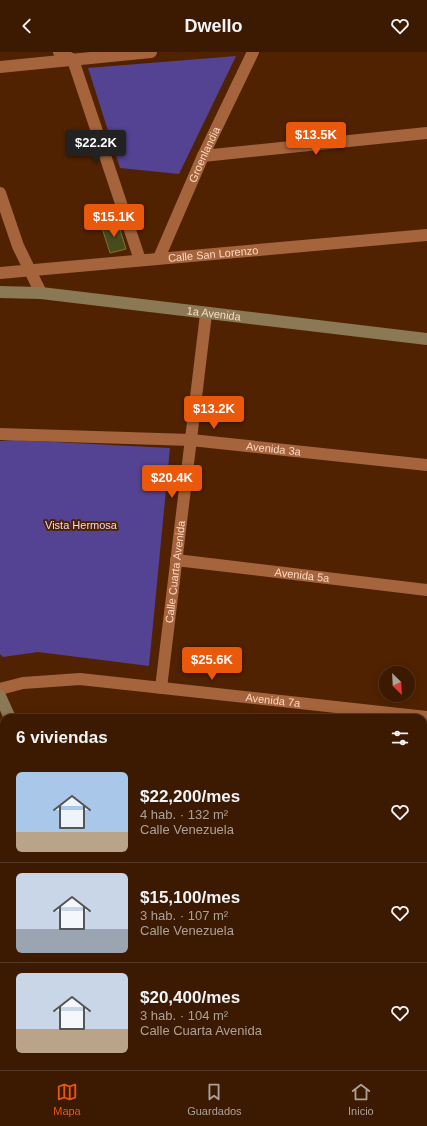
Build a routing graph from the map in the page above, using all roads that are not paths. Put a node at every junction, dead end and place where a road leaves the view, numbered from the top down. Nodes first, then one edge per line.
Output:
1 (59, 52) edge
2 (151, 52) edge
3 (253, 52) edge
4 (73, 60) junction
5 (0, 67) edge
6 (427, 133) edge
7 (203, 156) junction
8 (0, 193) edge
9 (427, 235) edge
10 (159, 258) junction
11 (140, 260) junction
12 (30, 269) junction
13 (0, 273) edge
14 (0, 292) edge
15 (42, 294) junction
16 (206, 314) junction
17 (427, 340) edge
18 (0, 434) edge
19 (191, 440) junction
20 (427, 465) edge
21 (176, 560) junction
22 (427, 590) edge
23 (161, 688) junction
24 (0, 690) edge
25 (0, 696) edge
26 (8, 714) edge
27 (399, 714) edge

1 - 4 street
2 - 4 street
3 - 7 street, Groenlandia
4 - 5 street
4 - 11 street
6 - 7 street
7 - 10 street, Groenlandia
8 - 12 street
9 - 10 street, Calle San Lorenzo
10 - 11 street, Calle San Lorenzo
11 - 12 street, Calle San Lorenzo
12 - 13 street, Calle San Lorenzo
12 - 15 street
14 - 15 street, 1a Avenida
15 - 16 street, 1a Avenida
16 - 17 street, 1a Avenida
16 - 19 street, Calle Cuarta Avenida
18 - 19 street, Avenida 3a
19 - 20 street, Avenida 3a
19 - 21 street, Calle Cuarta Avenida
21 - 22 street, Avenida 5a
21 - 23 street, Calle Cuarta Avenida
23 - 24 street, Avenida 7a
23 - 27 street, Avenida 7a
25 - 26 street

